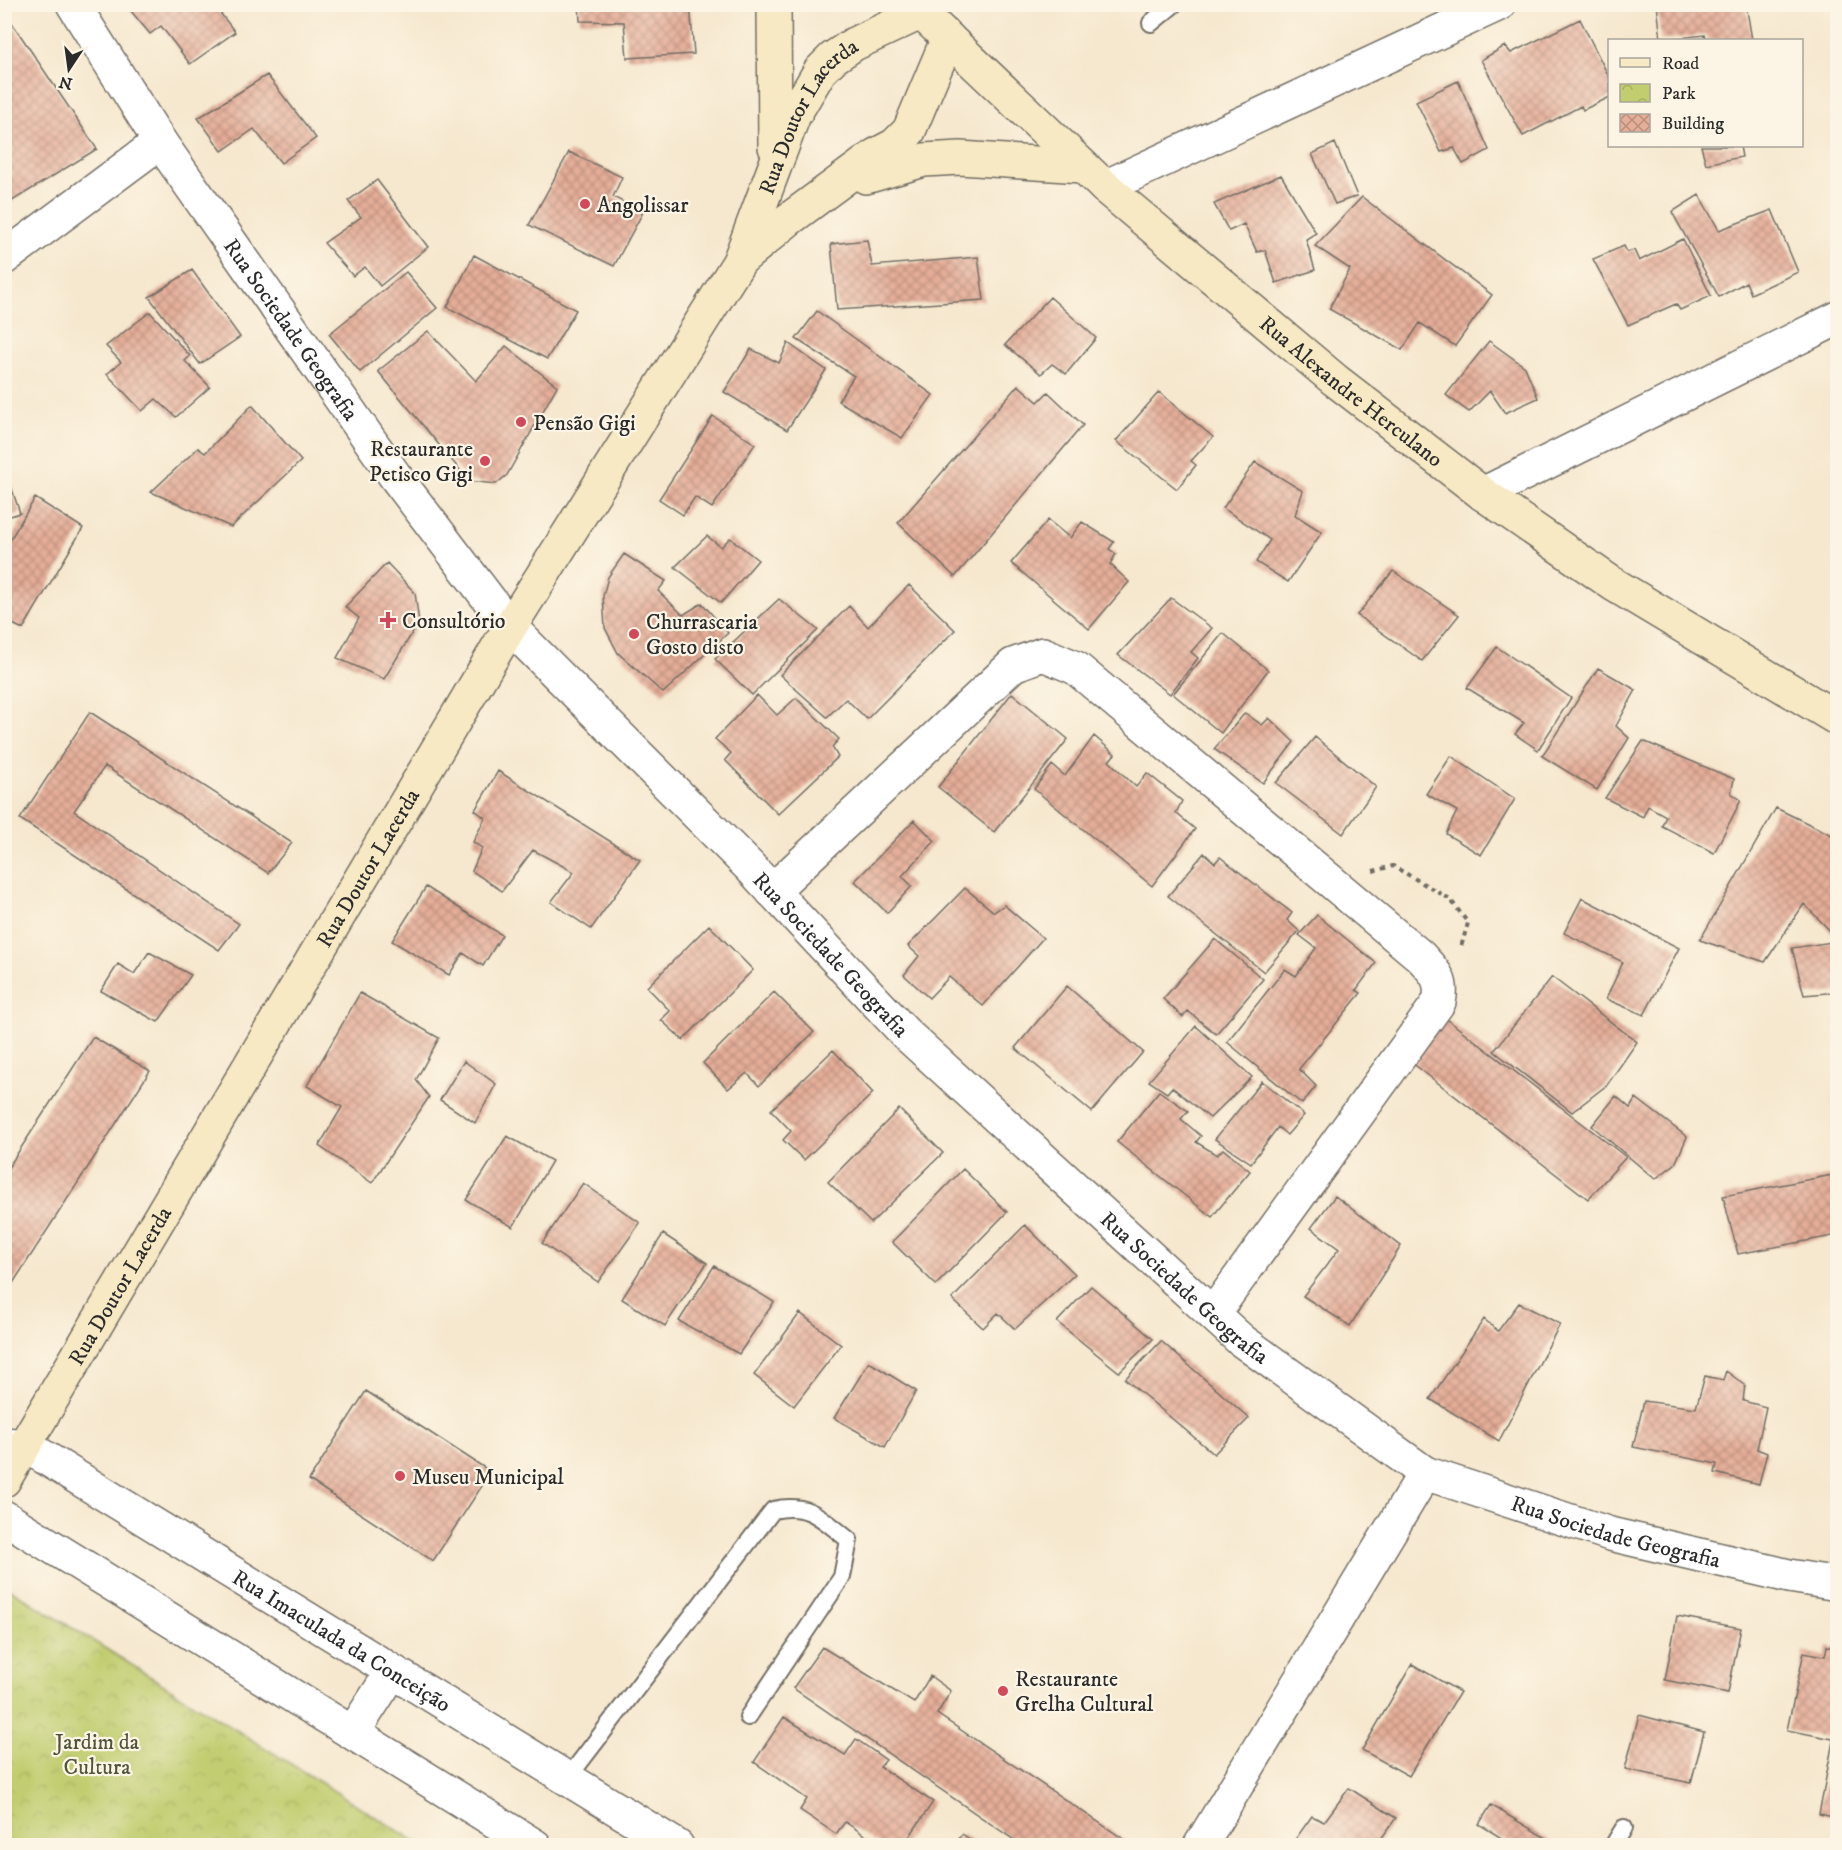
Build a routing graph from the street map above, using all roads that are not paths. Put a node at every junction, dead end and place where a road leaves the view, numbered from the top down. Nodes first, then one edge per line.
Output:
1 (73, 4) edge
2 (774, 4) edge
3 (1174, 4) edge
4 (1499, 4) edge
5 (916, 9) edge
6 (1151, 23) dead end
7 (948, 38) junction
8 (160, 142) junction
9 (775, 170) junction
10 (1094, 177) junction
11 (830, 189) junction
12 (4, 258) edge
13 (739, 262) junction
14 (1838, 318) edge
15 (1483, 494) junction
16 (510, 627) junction
17 (1838, 719) edge
18 (772, 891) junction
19 (1213, 1314) junction
20 (15, 1445) edge
21 (1425, 1473) junction
22 (4, 1480) edge
23 (4, 1517) edge
24 (1838, 1584) edge
25 (392, 1672) junction
26 (748, 1717) dead end
27 (354, 1731) junction
28 (567, 1779) junction
29 (1624, 1828) dead end
30 (534, 1845) edge
31 (677, 1845) edge
32 (1200, 1845) edge
33 (1613, 1845) edge

1 - 8 street, Rua Sociedade Geografia
2 - 9 main road
3 - 6 lane
4 - 10 street
5 - 7 main road, Rua Alexandre Herculano
5 - 9 main road, Rua Doutor Lacerda
7 - 10 main road, Rua Alexandre Herculano
7 - 11 main road, Rua Doutor Lacerda
8 - 12 street
8 - 16 street, Rua Sociedade Geografia
9 - 13 main road, Rua Doutor Lacerda
10 - 11 main road
10 - 15 main road, Rua Alexandre Herculano
11 - 13 main road, Rua Doutor Lacerda
13 - 16 main road, Rua Doutor Lacerda
14 - 15 street
15 - 17 main road, Rua Alexandre Herculano
16 - 18 street, Rua Sociedade Geografia
16 - 20 main road, Rua Doutor Lacerda
18 - 19 street, Rua Sociedade Geografia
18 - 19 street
19 - 21 street, Rua Sociedade Geografia
20 - 22 main road, Rua Doutor Lacerda
20 - 25 street, Rua Imaculada da Conceição
21 - 24 street, Rua Sociedade Geografia
21 - 32 street
23 - 27 street
25 - 27 street
25 - 28 street, Rua Imaculada da Conceição
26 - 28 lane
27 - 30 street
28 - 31 street, Rua Imaculada da Conceição
29 - 33 lane

